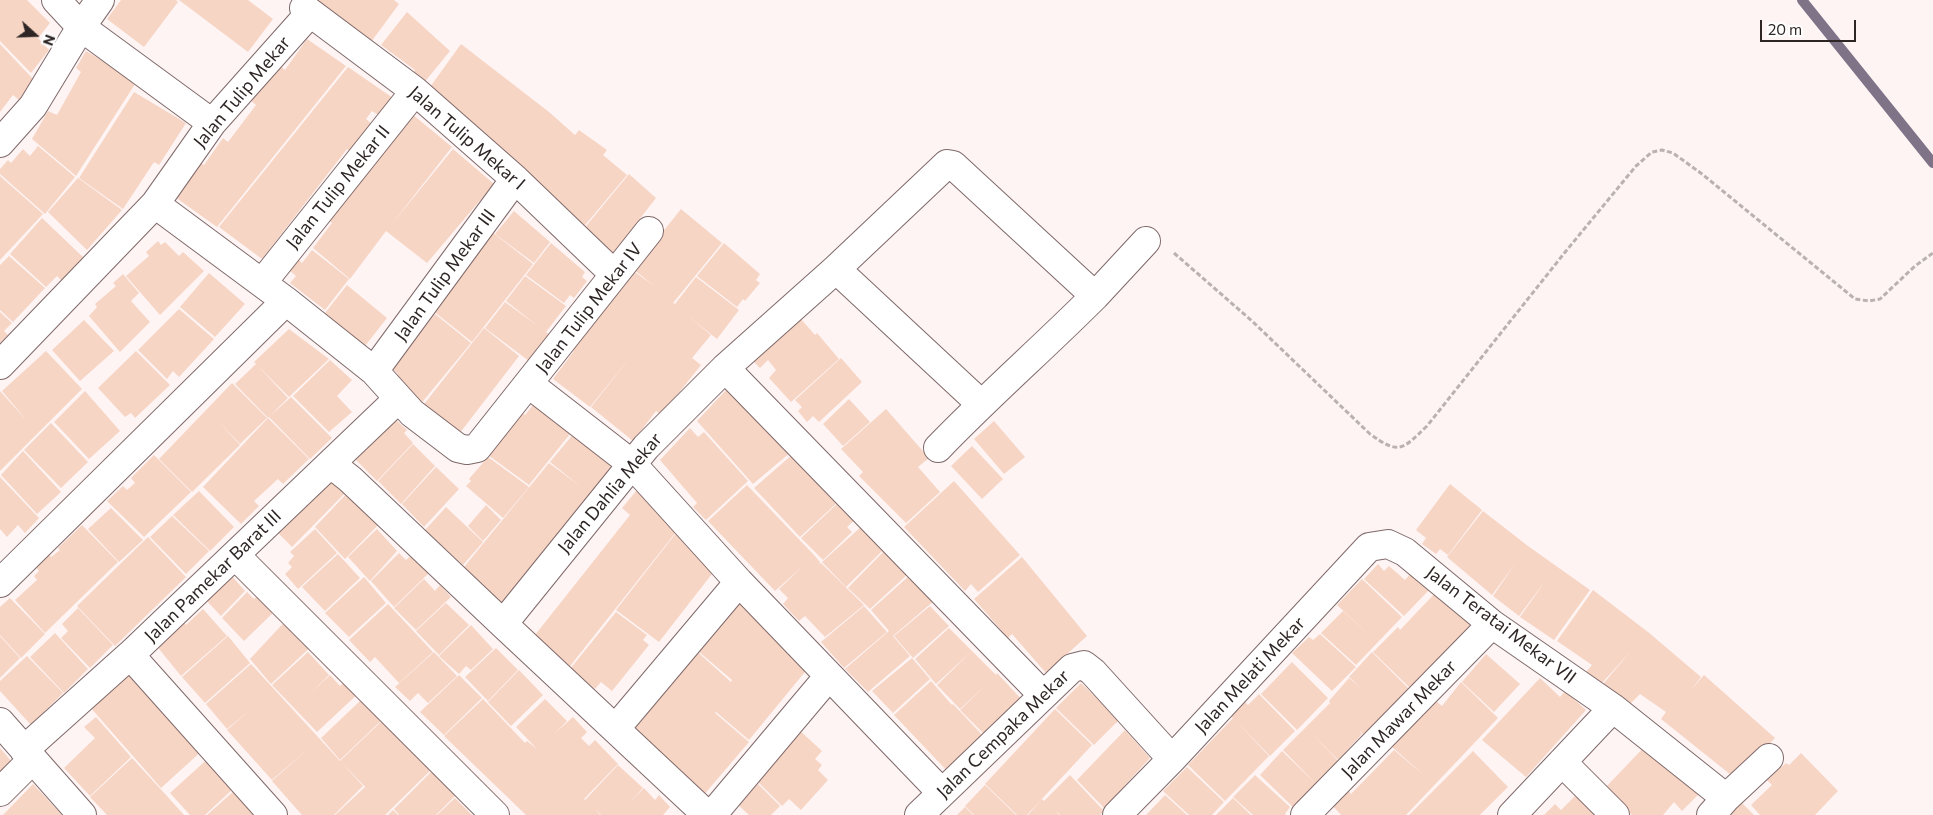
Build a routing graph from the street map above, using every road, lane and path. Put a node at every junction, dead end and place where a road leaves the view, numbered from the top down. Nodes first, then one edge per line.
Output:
1 (56, 0) edge
2 (100, 0) edge
3 (307, 10) joint
4 (81, 27) junction
5 (415, 91) junction
6 (212, 122) junction
7 (0, 142) edge
8 (515, 179) junction
9 (155, 204) junction
10 (649, 231) dead end
11 (1146, 242) joint
12 (1933, 252) edge
13 (836, 269) junction
14 (614, 274) junction
15 (262, 283) junction
16 (1095, 296) junction
17 (286, 301) junction
18 (0, 366) edge
19 (726, 368) junction
20 (374, 371) junction
21 (529, 384) junction
22 (398, 400) junction
23 (981, 404) junction
24 (938, 448) dead end
25 (332, 464) junction
26 (632, 464) junction
27 (1388, 544) joint
28 (235, 555) junction
29 (0, 582) edge
30 (739, 582) junction
31 (502, 624) junction
32 (1492, 624) junction
33 (130, 655) junction
34 (828, 676) junction
35 (1043, 695) junction
36 (1614, 708) junction
37 (0, 722) edge
38 (616, 728) junction
39 (28, 755) junction
40 (1172, 758) junction
41 (1769, 758) dead end
42 (1562, 762) junction
43 (0, 792) edge
44 (942, 793) junction
45 (1719, 807) edge
46 (82, 815) edge
47 (273, 815) edge
48 (495, 815) edge
49 (707, 815) edge
50 (712, 815) edge
51 (919, 815) edge
52 (1117, 815) edge
53 (1305, 815) edge
54 (1512, 815) edge
55 (1615, 815) edge

1 - 4 street
2 - 4 street
3 - 5 street, Jalan Tulip Mekar I
3 - 6 street, Jalan Tulip Mekar
4 - 6 street
4 - 7 street
5 - 8 street, Jalan Tulip Mekar I
5 - 15 street, Jalan Tulip Mekar II
6 - 9 street, Jalan Tulip Mekar
8 - 14 street, Jalan Tulip Mekar I
8 - 20 street, Jalan Tulip Mekar III
9 - 15 street, Jalan Tulip Mekar IV
9 - 18 street, Jalan Tulip Mekar
10 - 14 street, Jalan Tulip Mekar IV
11 - 12 path
11 - 16 street
13 - 16 street, Jalan Dahlia Mekar
13 - 19 street, Jalan Dahlia Mekar
13 - 23 street
14 - 21 street, Jalan Tulip Mekar IV
15 - 17 street, Jalan Tulip Mekar IV
16 - 23 street
17 - 20 street, Jalan Tulip Mekar IV
17 - 29 street
19 - 26 street, Jalan Dahlia Mekar
19 - 35 street
20 - 22 street, Jalan Tulip Mekar IV
21 - 22 street, Jalan Tulip Mekar IV
21 - 26 street
22 - 25 street, Jalan Pamekar Barat III
23 - 24 street
25 - 28 street, Jalan Pamekar Barat III
25 - 31 street
26 - 30 street
26 - 31 street, Jalan Dahlia Mekar
27 - 32 street, Jalan Teratai Mekar VII
27 - 40 street, Jalan Melati Mekar
28 - 33 street, Jalan Pamekar Barat III
28 - 48 street
30 - 34 street
30 - 38 street
31 - 38 street
32 - 36 street, Jalan Teratai Mekar VII
32 - 53 street, Jalan Mawar Mekar
33 - 39 street, Jalan Pamekar Barat III
33 - 47 street
34 - 44 street
34 - 50 street
35 - 40 street, Jalan Cempaka Mekar
35 - 44 street, Jalan Cempaka Mekar
36 - 42 street
36 - 45 street, Jalan Teratai Mekar VII
37 - 39 street
38 - 49 street
39 - 43 street, Jalan Pamekar Barat III
39 - 46 street
40 - 52 street, Jalan Melati Mekar
41 - 45 street
42 - 54 street
42 - 55 street
44 - 51 street, Jalan Cempaka Mekar

